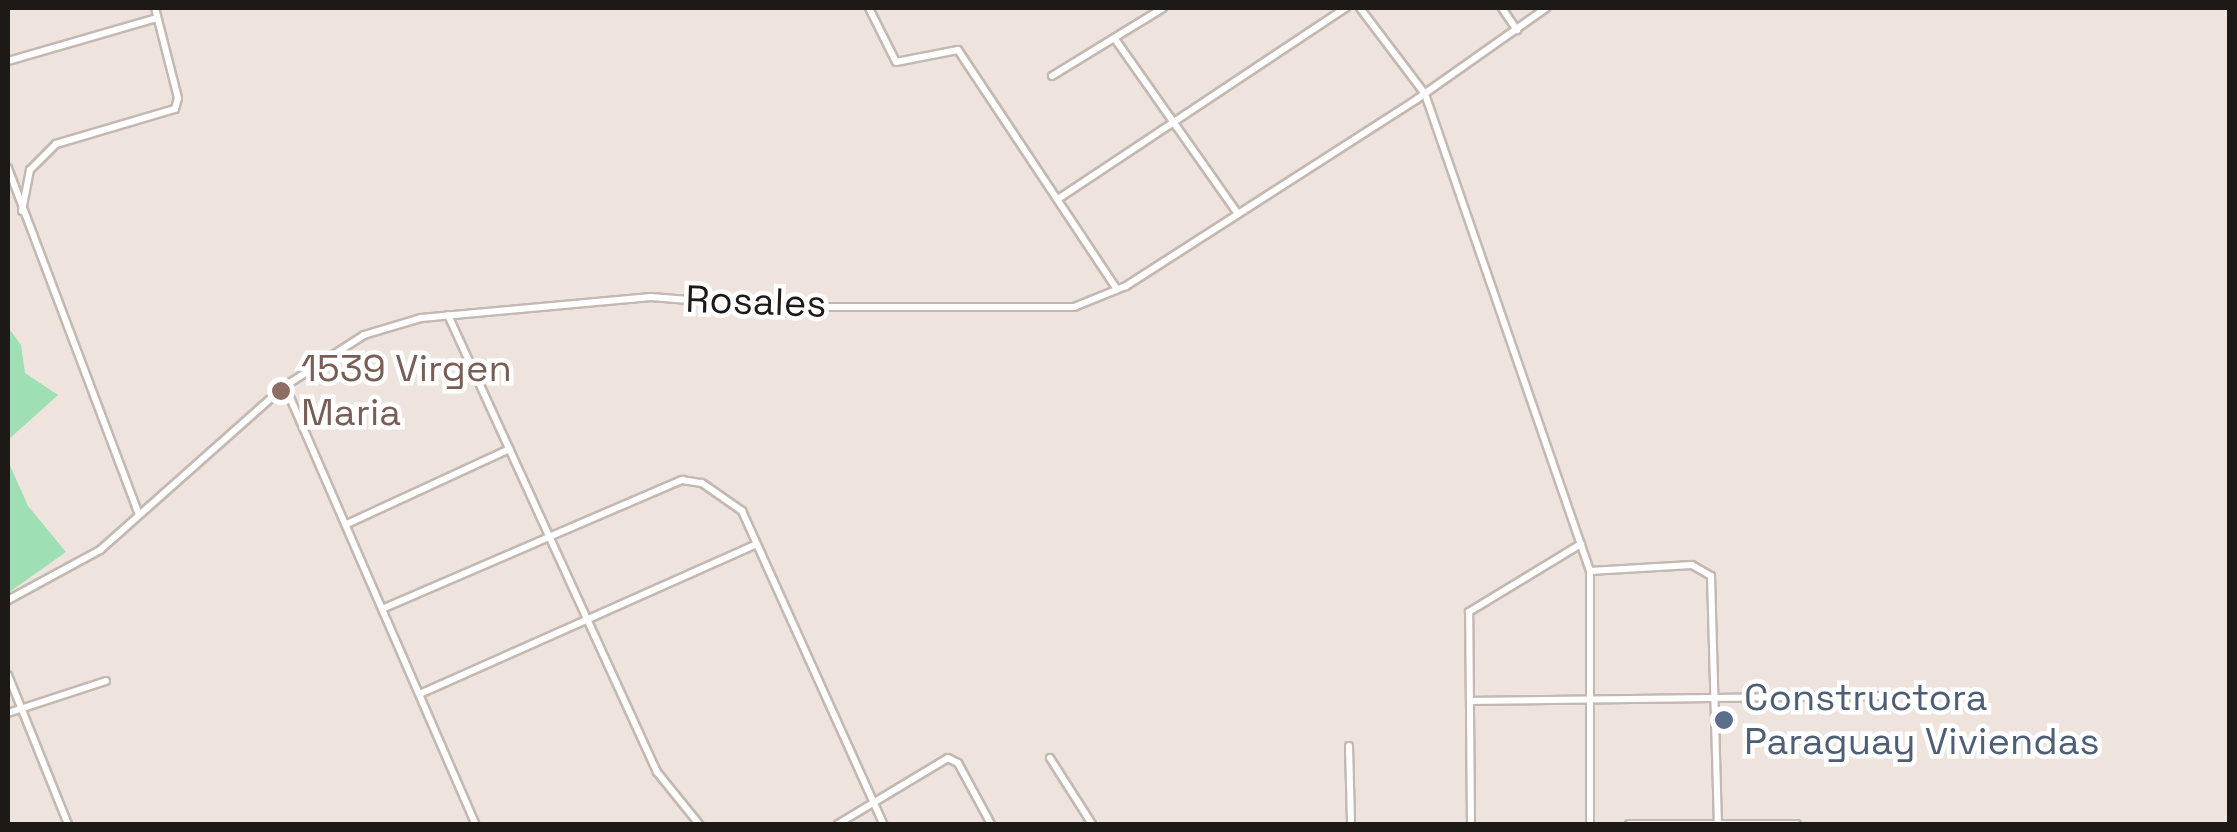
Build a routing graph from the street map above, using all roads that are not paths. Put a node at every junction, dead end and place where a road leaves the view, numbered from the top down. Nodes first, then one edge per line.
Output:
1 (154, 8) edge
2 (869, 8) edge
3 (1163, 8) edge
4 (1346, 8) edge
5 (1360, 8) edge
6 (1502, 8) edge
7 (1546, 8) edge
8 (157, 18) junction
9 (1517, 30) junction
10 (1115, 39) junction
11 (8, 61) edge
12 (1052, 76) dead end
13 (1425, 94) junction
14 (1174, 120) junction
15 (8, 168) edge
16 (1058, 198) junction
17 (1238, 214) junction
18 (22, 216) junction
19 (1117, 289) junction
20 (448, 315) junction
21 (285, 386) junction
22 (510, 449) junction
23 (140, 514) junction
24 (347, 524) junction
25 (551, 540) junction
26 (756, 544) junction
27 (1581, 544) junction
28 (1590, 571) junction
29 (8, 600) edge
30 (382, 609) junction
31 (587, 619) junction
32 (8, 676) edge
33 (106, 681) dead end
34 (422, 693) junction
35 (1590, 695) junction
36 (1894, 696) dead end
37 (1470, 700) junction
38 (1714, 700) junction
39 (18, 708) junction
40 (8, 713) edge
41 (1349, 746) dead end
42 (1050, 758) dead end
43 (874, 806) junction
44 (68, 824) edge
45 (475, 824) edge
46 (699, 824) edge
47 (838, 824) edge
48 (883, 824) edge
49 (991, 824) edge
50 (1092, 824) edge
51 (1351, 824) edge
52 (1472, 824) edge
53 (1590, 824) edge
54 (1629, 824) edge
55 (1718, 824) edge
56 (1797, 824) edge

1 - 8 street
2 - 16 street
3 - 10 street
4 - 14 street
5 - 13 street
6 - 9 street
7 - 9 street, Rosales
8 - 11 street
8 - 18 street
9 - 13 street, Rosales
10 - 12 street
10 - 14 street
13 - 17 street, Rosales
13 - 27 street
14 - 16 street
14 - 17 street
15 - 18 street
16 - 19 street
17 - 19 street, Rosales
18 - 23 street
19 - 20 street, Rosales
20 - 21 street, Rosales
20 - 22 street
21 - 23 street, Rosales
21 - 24 street
22 - 24 street
22 - 25 street
23 - 29 street, Rosales
24 - 30 street
25 - 26 street
25 - 30 street
25 - 31 street
26 - 31 street
26 - 43 street
27 - 28 street
27 - 37 street
28 - 35 street
28 - 38 street
30 - 34 street
31 - 34 street
31 - 46 street
32 - 39 street
33 - 39 street
34 - 45 street
35 - 37 street
35 - 38 street
35 - 53 street
36 - 38 street
37 - 52 street
38 - 55 street
39 - 40 street
39 - 44 street
41 - 51 street
42 - 50 street
43 - 47 street
43 - 48 street
43 - 49 street
54 - 55 street
55 - 56 street

